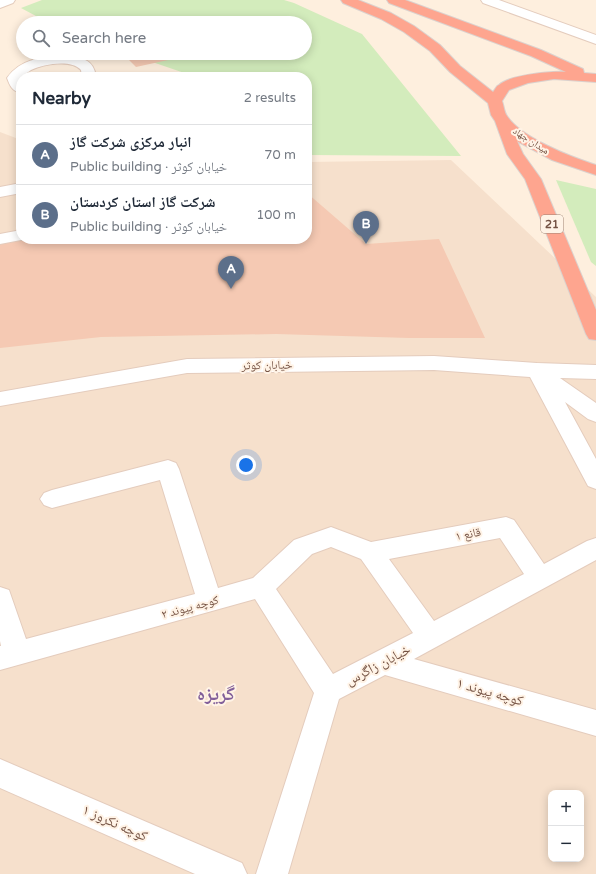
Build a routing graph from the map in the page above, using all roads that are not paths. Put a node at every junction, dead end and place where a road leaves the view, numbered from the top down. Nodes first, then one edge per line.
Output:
1 (9, 0) edge
2 (347, 0) edge
3 (393, 0) edge
4 (487, 0) edge
5 (0, 4) edge
6 (596, 40) edge
7 (48, 60) edge
8 (67, 60) edge
9 (18, 72) edge
10 (90, 72) edge
11 (593, 78) edge
12 (497, 109) junction
13 (596, 170) edge
14 (16, 189) edge
15 (0, 192) edge
16 (16, 236) edge
17 (0, 239) edge
18 (596, 334) edge
19 (537, 370) junction
20 (596, 372) edge
21 (0, 399) edge
22 (596, 414) edge
23 (596, 480) edge
24 (52, 499) dead end
25 (596, 548) edge
26 (370, 552) junction
27 (540, 579) junction
28 (261, 587) junction
29 (0, 598) edge
30 (210, 602) junction
31 (430, 636) junction
32 (8, 655) edge
33 (384, 662) junction
34 (328, 691) junction
35 (596, 723) edge
36 (0, 773) edge
37 (231, 874) edge
38 (272, 874) edge

1 - 5 street
2 - 12 highway, 21
3 - 11 highway
4 - 6 street
7 - 9 street
8 - 10 street
11 - 12 highway
12 - 13 highway, میدان جهاد / 21
12 - 18 highway, 21
14 - 15 street
16 - 17 street
19 - 20 street, خیابان کوثر
19 - 21 street, خیابان کوثر
19 - 22 street
19 - 23 street
24 - 30 street
25 - 27 street, خیابان زاگرس
26 - 27 street, قانع ۱
26 - 28 street
26 - 31 street
27 - 31 street, خیابان زاگرس
28 - 30 street, کوچه پیوند ۲
28 - 34 street
29 - 32 street
30 - 32 street, کوچه پیوند ۲
31 - 33 street, خیابان زاگرس
33 - 34 street, خیابان زاگرس
33 - 35 street, کوچه پیوند ۱
34 - 38 street
36 - 37 street, کوچه نکروز ۱

